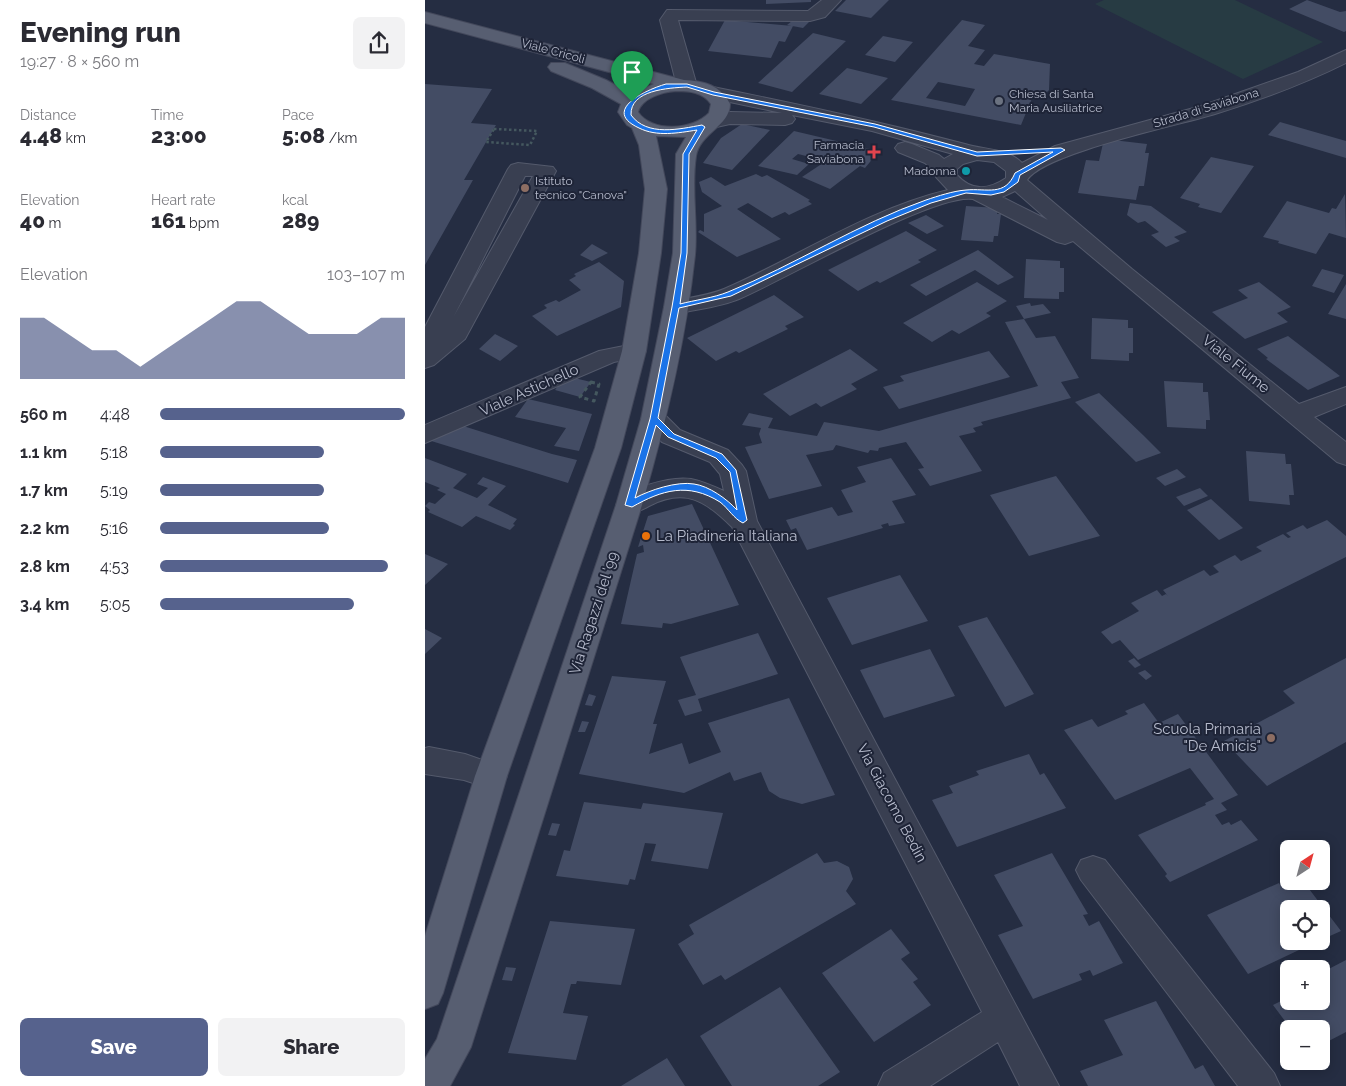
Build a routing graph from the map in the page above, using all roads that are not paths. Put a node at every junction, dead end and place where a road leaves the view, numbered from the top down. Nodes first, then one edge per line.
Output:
1 (832, 0) edge
2 (425, 16) edge
3 (425, 31) edge
4 (1346, 56) edge
5 (684, 85) junction
6 (713, 93) junction
7 (632, 102) junction
8 (707, 124) junction
9 (642, 128) junction
10 (1061, 150) junction
11 (983, 155) junction
12 (1017, 177) junction
13 (960, 184) junction
14 (1124, 274) junction
15 (676, 307) junction
16 (634, 351) junction
17 (425, 360) edge
18 (1346, 395) edge
19 (1297, 414) junction
20 (654, 419) junction
21 (425, 436) edge
22 (1346, 456) edge
23 (629, 505) junction
24 (743, 520) junction
25 (426, 765) edge
26 (491, 776) junction
27 (1093, 870) dead end
28 (425, 993) edge
29 (1005, 1018) junction
30 (429, 1086) edge
31 (897, 1086) edge
32 (1040, 1086) edge
33 (1261, 1086) edge

1 - 5 street
2 - 5 main road, Viale Cricoli
3 - 7 main road, Viale Cricoli
4 - 10 street, Strada di Saviabona
5 - 6 main road, Viale Cricoli
5 - 7 main road, Viale Cricoli
6 - 8 main road
6 - 11 street, Viale Cricoli
7 - 9 main road
8 - 9 main road
8 - 13 street
8 - 15 main road, Via Ragazzi del '99
9 - 16 main road
10 - 11 street, Strada di Saviabona
10 - 12 street, Strada di Saviabona
11 - 12 street, Viale Fiume
11 - 13 street
12 - 13 street, Strada di Saviabona
12 - 14 street, Viale Fiume
13 - 14 street, Viale Fiume
13 - 15 street
14 - 19 street, Viale Fiume
15 - 20 main road, Via Ragazzi del '99
16 - 21 street, Viale Astichello
16 - 26 main road
17 - 17 street
18 - 19 street
19 - 22 street, Viale Fiume
20 - 23 main road, Via Ragazzi del '99
20 - 24 street, Via Giacomo Bedin
23 - 24 street, Via Giacomo Bedin
23 - 30 main road, Via Ragazzi del '99
24 - 29 street, Via Giacomo Bedin
25 - 26 street
26 - 28 main road
27 - 33 street
29 - 31 street
29 - 32 street, Via Giacomo Bedin

